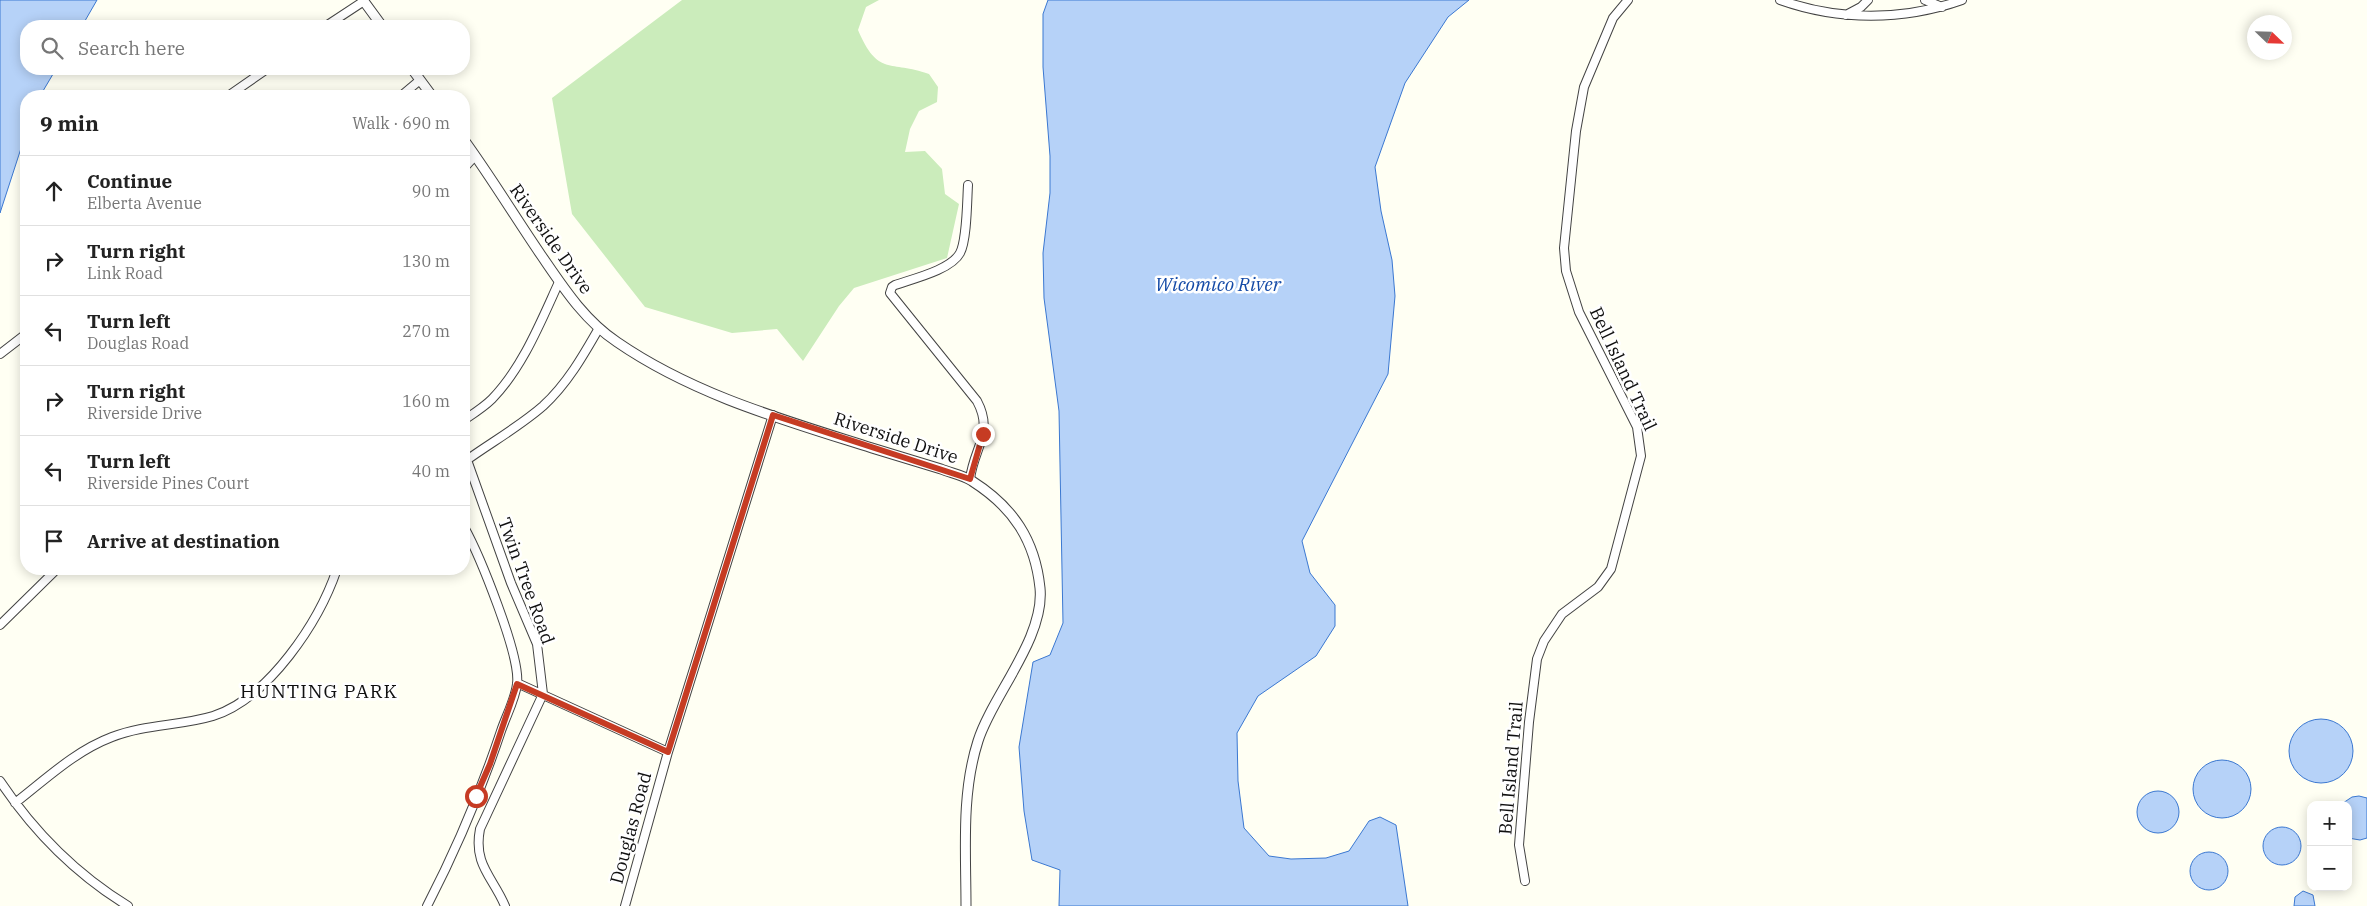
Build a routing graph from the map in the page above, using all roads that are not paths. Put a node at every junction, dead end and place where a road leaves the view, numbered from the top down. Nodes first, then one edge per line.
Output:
1 (1628, 0) edge
2 (1780, 0) edge
3 (1868, 0) edge
4 (1926, 0) edge
5 (1962, 0) edge
6 (364, 1) edge
7 (1942, 7) junction
8 (1844, 16) junction
9 (335, 20) edge
10 (378, 20) edge
11 (258, 75) edge
12 (416, 75) edge
13 (420, 80) junction
14 (237, 90) edge
15 (408, 90) edge
16 (428, 90) edge
17 (470, 150) edge
18 (474, 156) junction
19 (470, 161) edge
20 (968, 185) dead end
21 (559, 282) junction
22 (599, 328) junction
23 (20, 339) edge
24 (0, 354) edge
25 (773, 415) junction
26 (470, 416) edge
27 (470, 458) edge
28 (470, 474) edge
29 (970, 479) junction
30 (470, 538) edge
31 (51, 575) edge
32 (335, 575) edge
33 (0, 625) edge
34 (517, 684) junction
35 (543, 694) junction
36 (668, 752) junction
37 (0, 781) edge
38 (15, 803) junction
39 (1525, 881) dead end
40 (128, 906) edge
41 (427, 906) edge
42 (505, 906) edge
43 (625, 906) edge
44 (966, 906) edge

1 - 39 street, Bell Island Trail
2 - 8 street
3 - 8 street
4 - 7 street
5 - 7 street
6 - 9 street
6 - 10 street
7 - 8 street
11 - 14 street
12 - 13 street
13 - 15 street
13 - 16 street
17 - 18 street, Riverside Drive
18 - 19 street
18 - 21 street, Riverside Drive
20 - 29 street
21 - 22 street, Riverside Drive
21 - 26 street
22 - 25 street, Riverside Drive
22 - 27 street
23 - 24 street
25 - 29 street, Riverside Drive
25 - 36 street, Douglas Road
28 - 35 street, Twin Tree Road
29 - 44 street, Riverside Drive
30 - 34 street
31 - 33 street
32 - 38 street
34 - 35 street
34 - 41 street
35 - 36 street
35 - 42 street
36 - 43 street, Douglas Road
37 - 38 street
38 - 40 street

